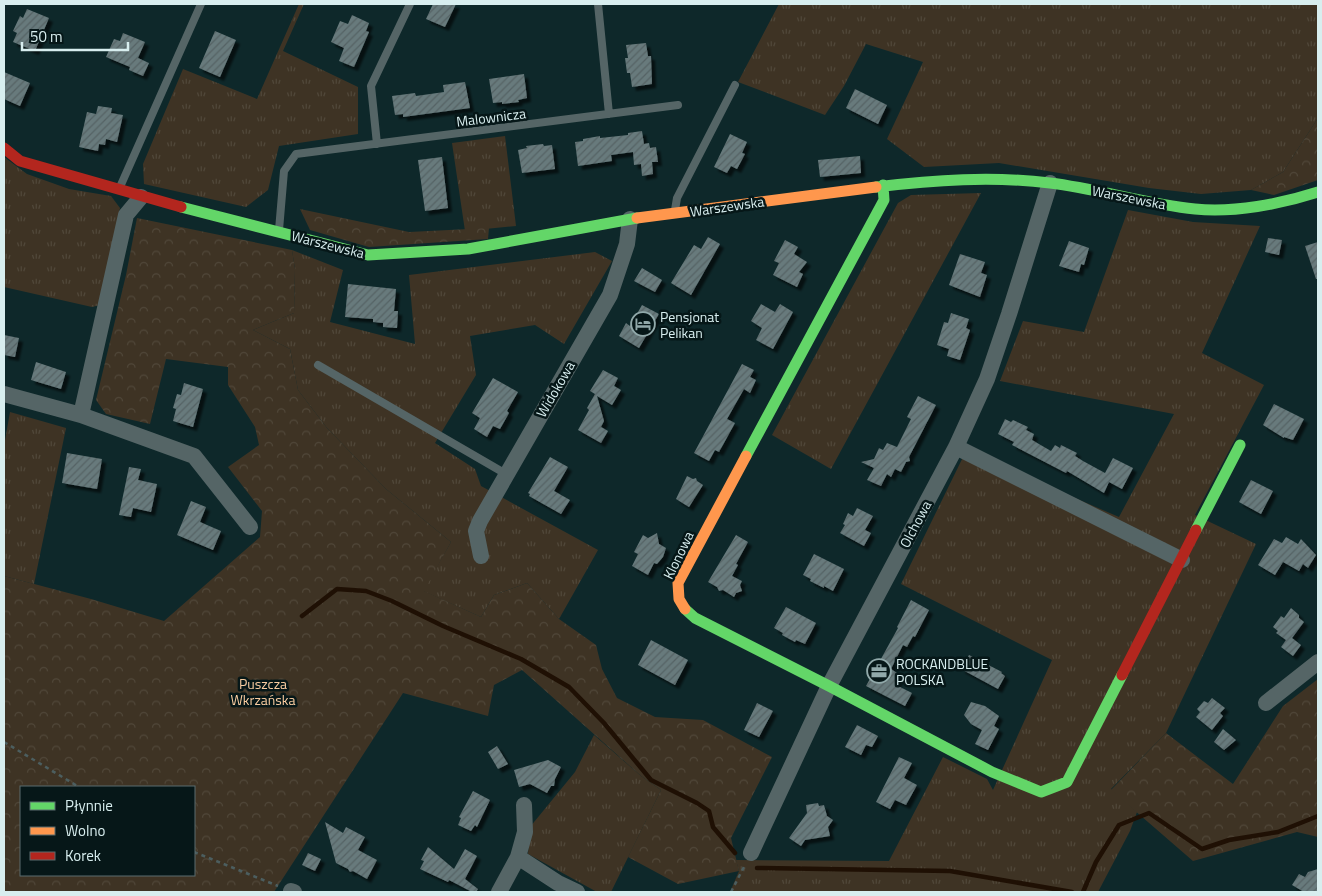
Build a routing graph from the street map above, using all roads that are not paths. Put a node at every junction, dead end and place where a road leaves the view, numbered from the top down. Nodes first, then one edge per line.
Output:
1 (202, 4) edge
2 (410, 4) edge
3 (598, 4) edge
4 (735, 86) dead end
5 (678, 105) dead end
6 (608, 114) junction
7 (377, 144) junction
8 (4, 148) edge
9 (1050, 183) junction
10 (883, 185) junction
11 (120, 189) junction
12 (1318, 192) edge
13 (142, 196) junction
14 (675, 214) junction
15 (630, 219) junction
16 (278, 232) junction
17 (318, 365) dead end
18 (4, 394) edge
19 (80, 414) junction
20 (1240, 445) dead end
21 (956, 447) junction
22 (506, 474) junction
23 (250, 527) dead end
24 (481, 556) dead end
25 (1182, 560) junction
26 (1318, 662) edge
27 (829, 686) junction
28 (1266, 703) dead end
29 (524, 805) dead end
30 (751, 853) road end
31 (518, 857) junction
32 (499, 892) edge
33 (577, 892) edge

1 - 11 lane
2 - 7 lane
3 - 6 lane
4 - 14 lane
5 - 6 lane, Malownicza
6 - 7 lane, Malownicza
7 - 16 lane, Malownicza
8 - 11 street, Warszewska
9 - 10 street, Warszewska
9 - 12 street, Warszewska
9 - 21 street, Olchowa
10 - 14 street, Warszewska
10 - 27 street, Klonowa
11 - 13 street, Warszewska
13 - 16 street, Warszewska
13 - 19 street
14 - 15 street, Warszewska
15 - 16 street, Warszewska
15 - 22 street, Widokowa
17 - 22 lane
18 - 19 street
19 - 23 street
20 - 25 street
21 - 25 street
21 - 27 street, Olchowa
22 - 24 street, Widokowa
25 - 27 street, Klonowa
26 - 28 street
27 - 30 street, Olchowa
29 - 31 street
31 - 32 street
31 - 33 street

